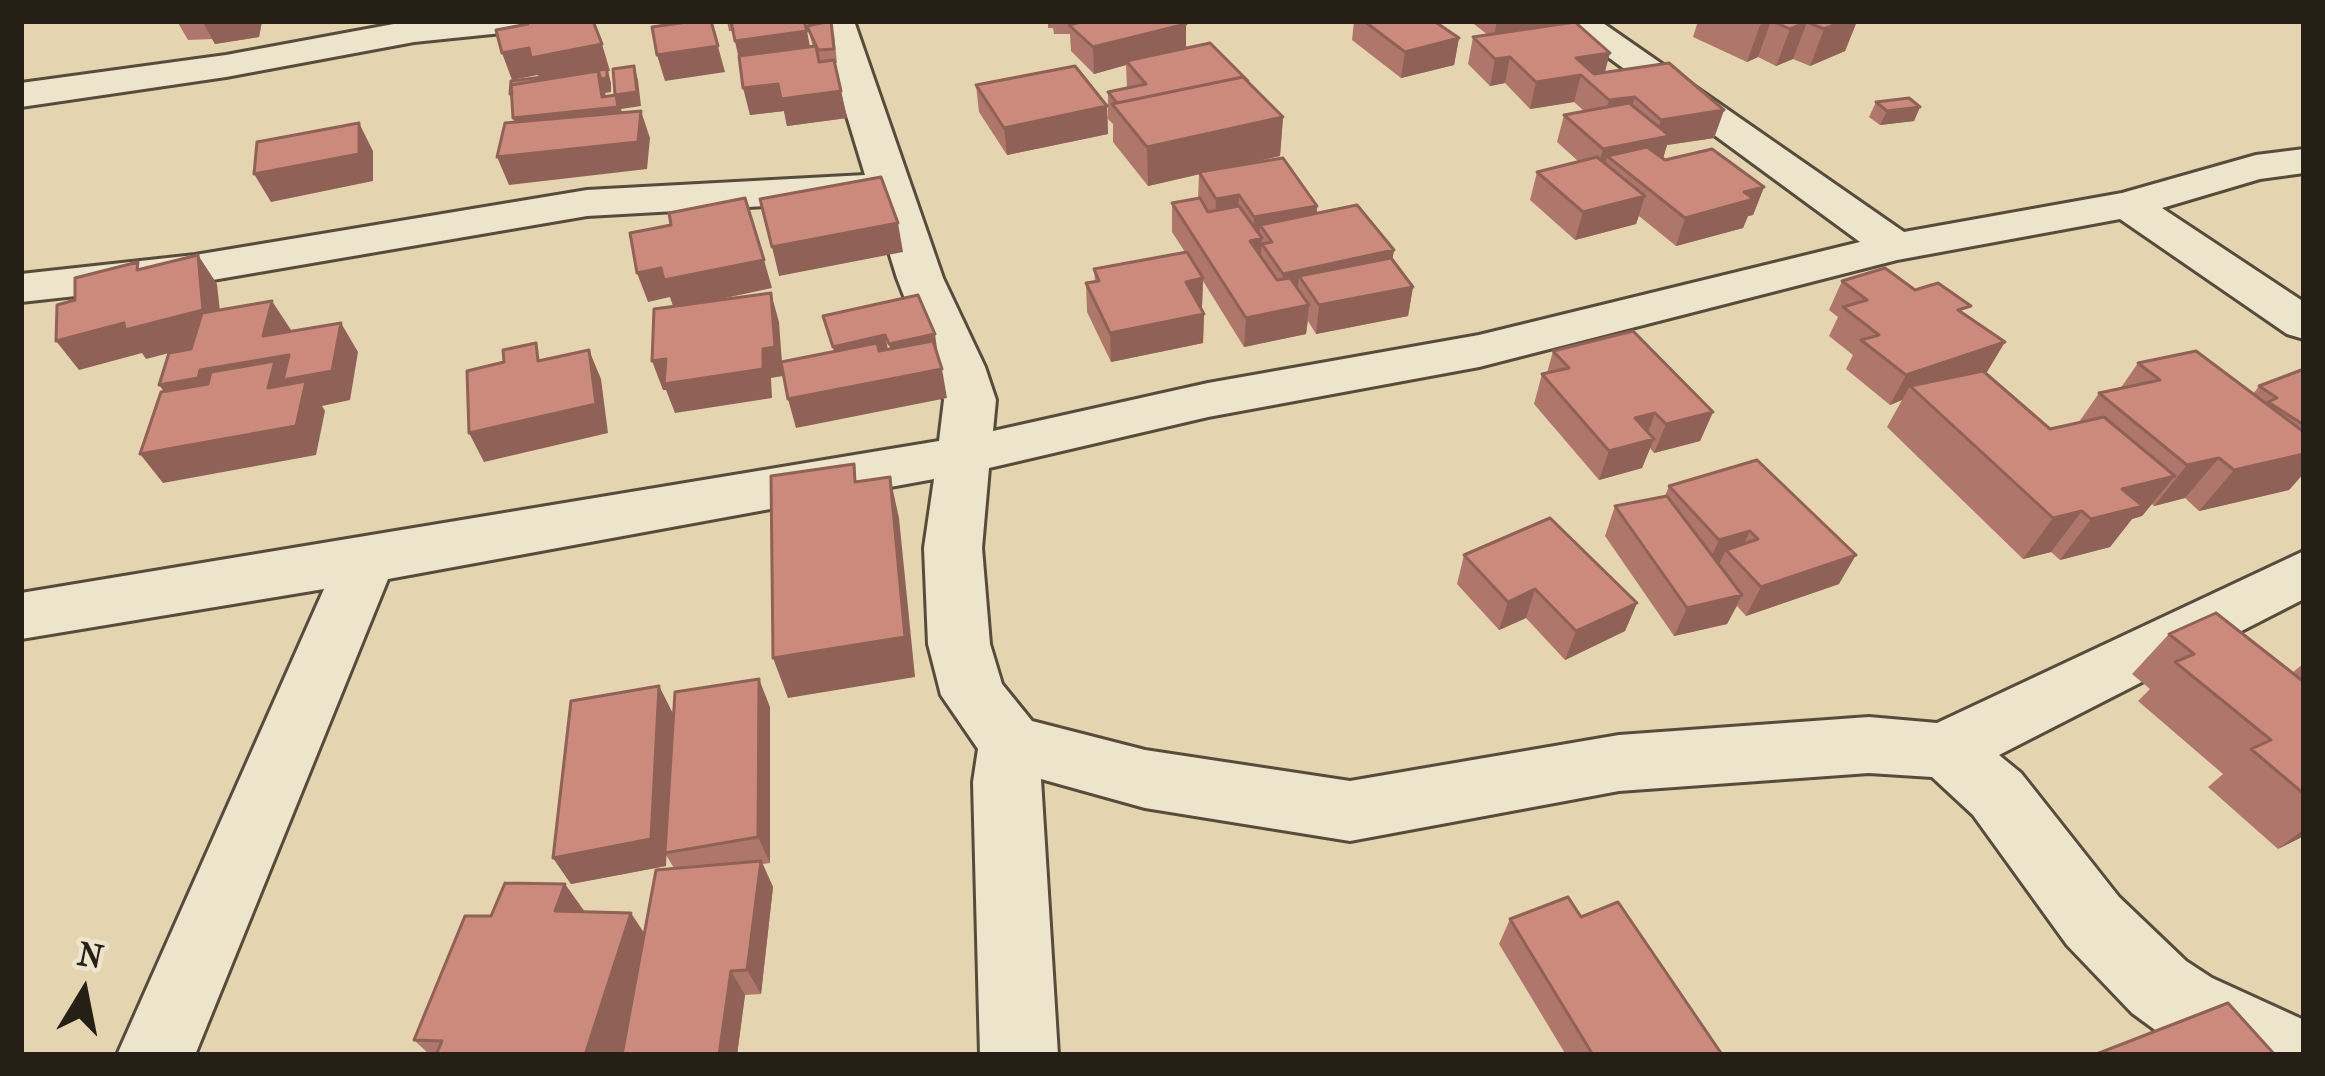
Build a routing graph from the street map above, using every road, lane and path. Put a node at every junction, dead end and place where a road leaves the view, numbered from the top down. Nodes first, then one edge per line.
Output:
1 (512, 21) edge
2 (836, 21) edge
3 (1577, 21) edge
4 (21, 95) edge
5 (2304, 161) edge
6 (889, 186) junction
7 (2128, 205) junction
8 (1897, 247) junction
9 (21, 288) edge
10 (2304, 324) edge
11 (967, 454) junction
12 (366, 561) junction
13 (2304, 573) edge
14 (21, 616) edge
15 (1011, 743) junction
16 (1942, 752) junction
17 (156, 1055) edge
18 (1019, 1055) edge
19 (2291, 1055) edge

1 - 4 street
2 - 6 street
3 - 8 street
5 - 7 street
6 - 9 street
6 - 11 street
7 - 8 street
7 - 10 street
8 - 11 street
11 - 12 street
11 - 15 street
12 - 14 street
12 - 17 street
13 - 16 street
15 - 16 street
15 - 18 street
16 - 19 street

